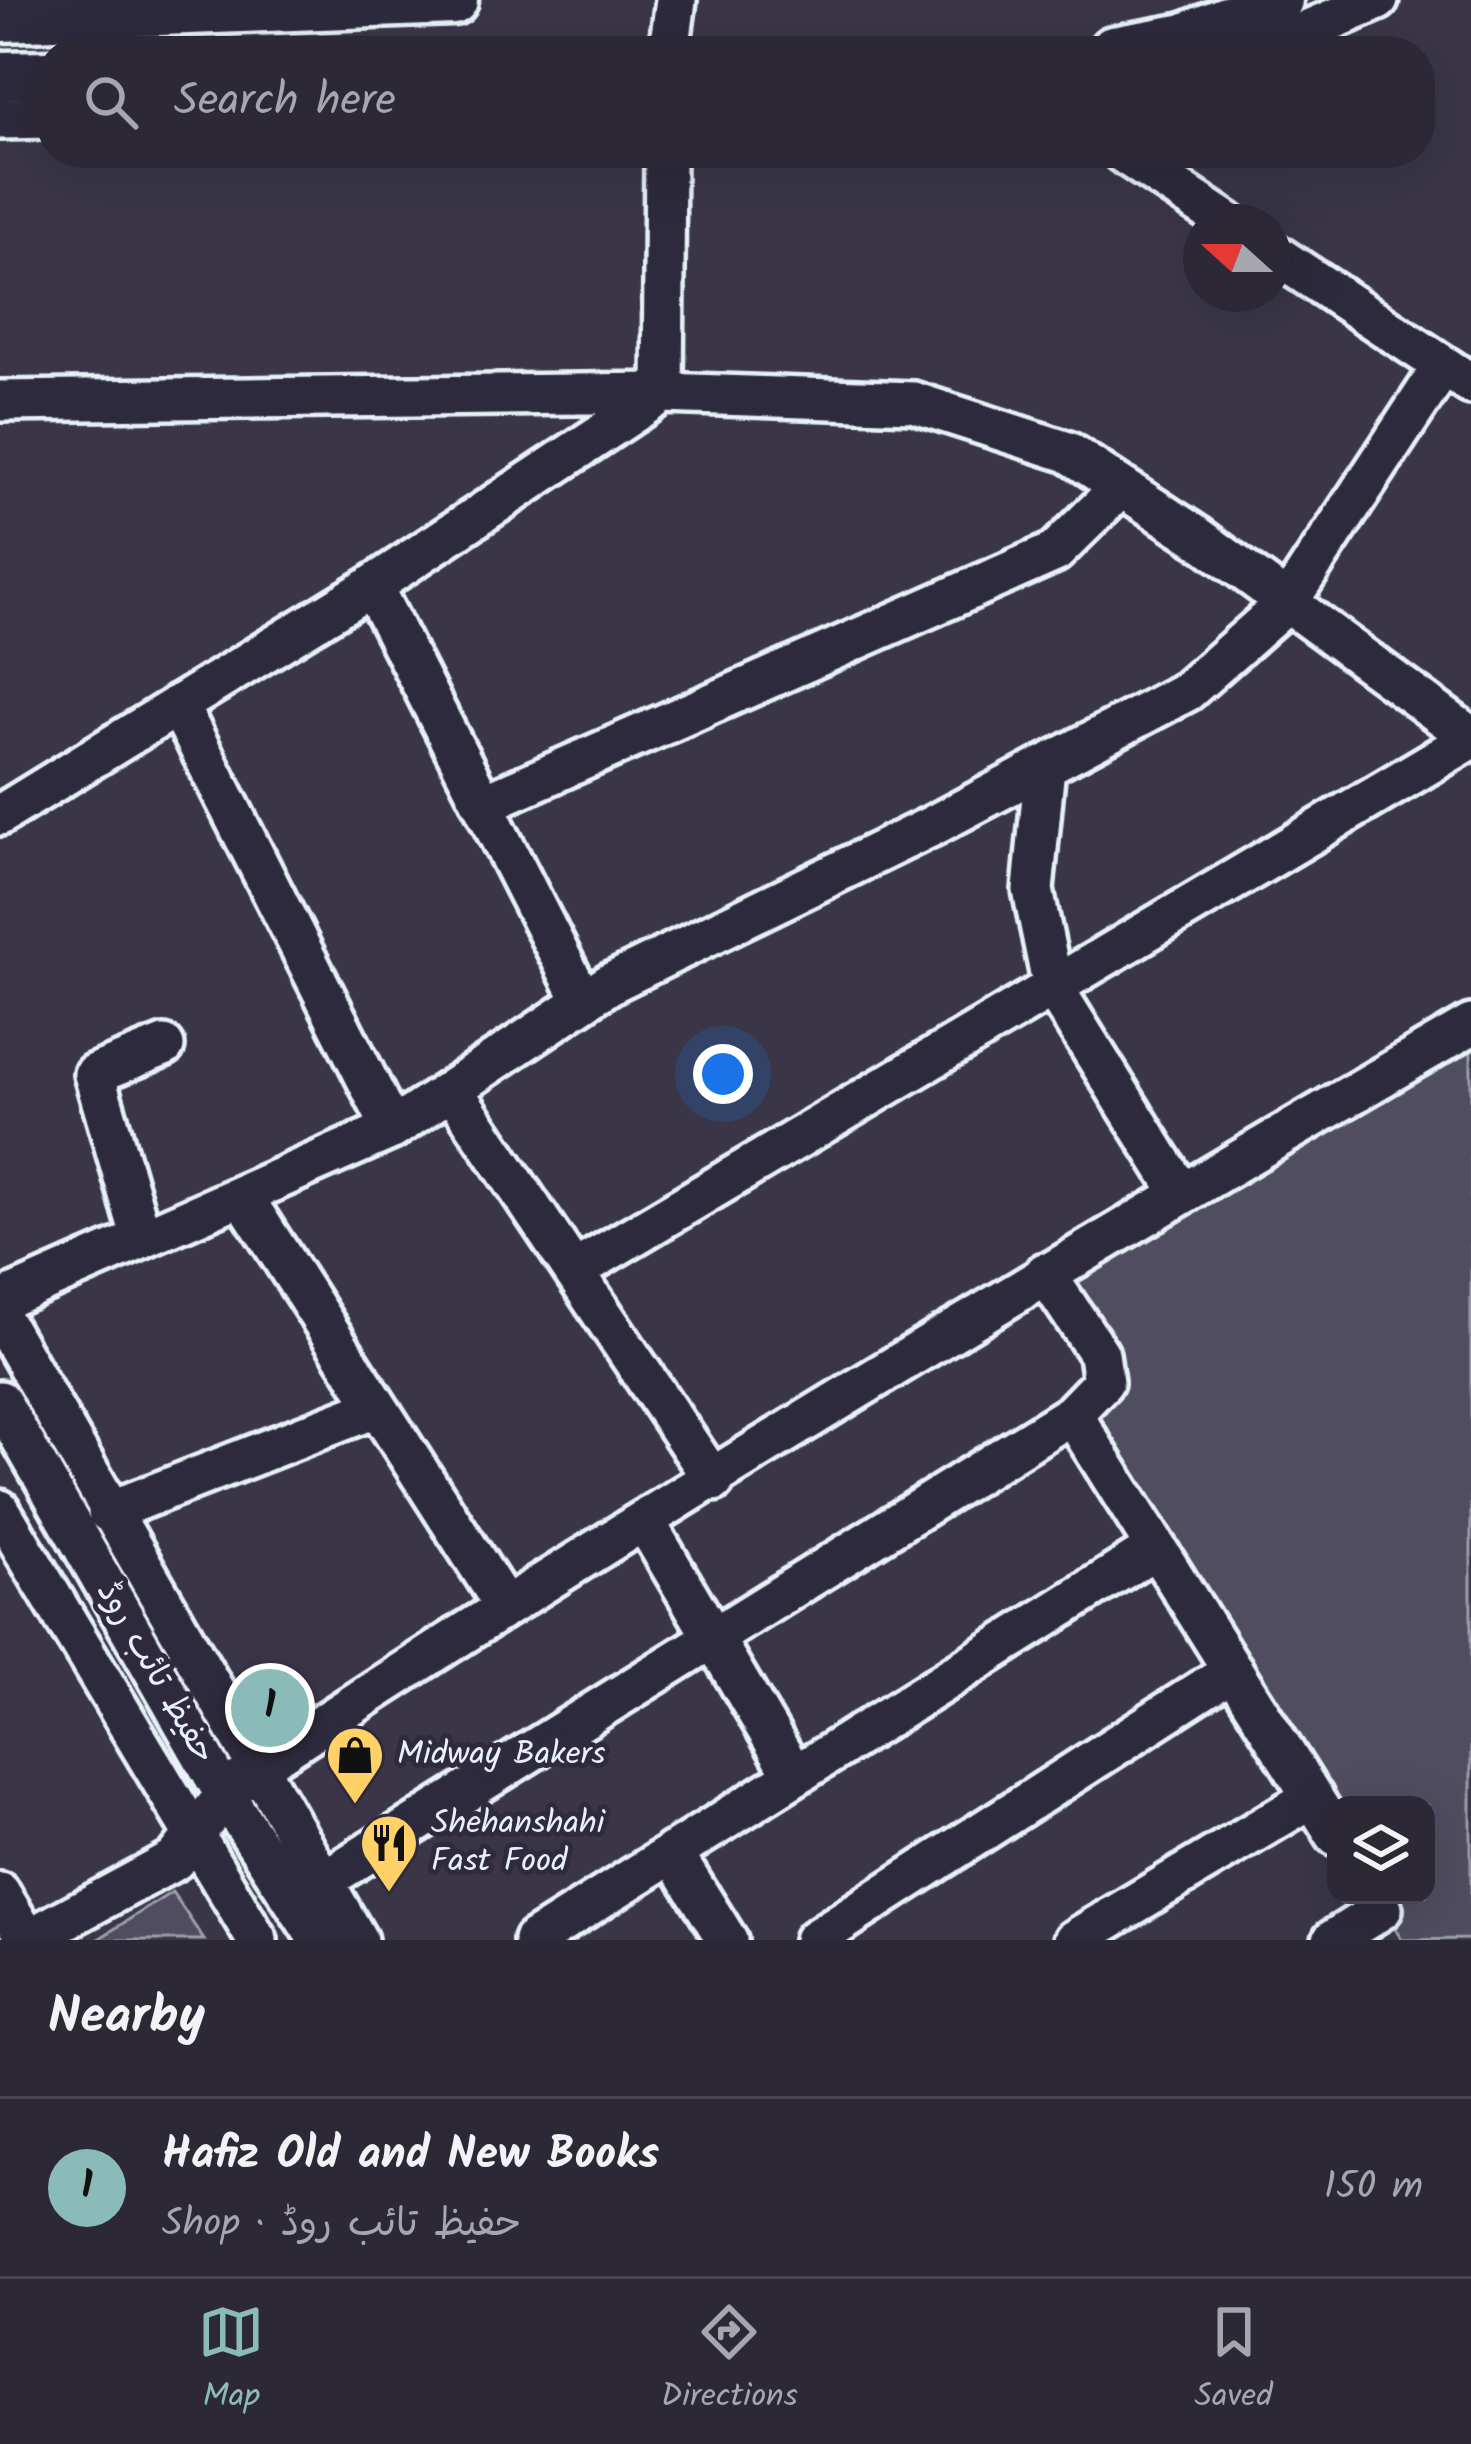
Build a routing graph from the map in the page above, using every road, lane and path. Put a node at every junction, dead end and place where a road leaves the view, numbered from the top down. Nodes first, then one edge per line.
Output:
1 (453, 0) edge
2 (676, 0) edge
3 (1278, 0) edge
4 (1378, 0) edge
5 (294, 4) edge
6 (0, 17) edge
7 (671, 36) edge
8 (1190, 36) edge
9 (1294, 36) edge
10 (36, 75) edge
11 (0, 76) edge
12 (36, 118) edge
13 (0, 119) edge
14 (665, 168) edge
15 (1146, 168) edge
16 (1200, 204) edge
17 (1291, 265) edge
18 (1457, 375) edge
19 (663, 393) junction
20 (0, 401) edge
21 (1121, 487) junction
22 (372, 586) junction
23 (1288, 602) junction
24 (178, 705) junction
25 (1471, 738) edge
26 (1045, 766) junction
27 (483, 804) junction
28 (0, 815) edge
29 (1053, 987) junction
30 (583, 1001) junction
31 (1471, 1025) edge
32 (164, 1046) dead end
33 (452, 1089) junction
34 (392, 1129) junction
35 (1182, 1193) junction
36 (242, 1195) junction
37 (142, 1239) junction
38 (574, 1271) junction
39 (1046, 1273) junction
40 (0, 1301) edge
41 (0, 1317) edge
42 (0, 1401) edge
43 (377, 1406) junction
44 (1072, 1414) junction
45 (9, 1445) edge
46 (714, 1481) junction
47 (0, 1510) edge
48 (108, 1512) junction
49 (645, 1522) junction
50 (1156, 1548) junction
51 (0, 1549) edge
52 (504, 1605) junction
53 (713, 1637) junction
54 (1233, 1670) junction
55 (794, 1775) junction
56 (240, 1782) junction
57 (1312, 1797) junction
58 (1327, 1820) edge
59 (184, 1850) junction
60 (673, 1852) junction
61 (307, 1890) junction
62 (0, 1893) edge
63 (1386, 1915) edge
64 (27, 1940) edge
65 (226, 1940) edge
66 (257, 1940) edge
67 (319, 1940) edge
68 (357, 1940) edge
69 (534, 1940) edge
70 (728, 1940) edge
71 (814, 1940) edge
72 (1074, 1940) edge
73 (1333, 1940) edge

1 - 5 main road
2 - 7 street
3 - 8 main road
4 - 9 street
5 - 6 main road
10 - 11 main road
12 - 13 street
14 - 19 street
15 - 16 street
17 - 18 street
18 - 23 street
19 - 20 street
19 - 21 street
19 - 22 street
21 - 23 street
21 - 27 street
22 - 24 street
22 - 27 street
23 - 25 street
23 - 26 street
24 - 28 street
24 - 34 street
25 - 29 street
26 - 29 street
26 - 30 street
27 - 30 street
29 - 35 street
29 - 38 street
30 - 33 street
31 - 35 street
32 - 37 street
33 - 34 street
33 - 38 street
34 - 36 street
35 - 39 street
36 - 37 street
36 - 43 street
37 - 40 street
38 - 46 street
39 - 44 street
39 - 46 street
41 - 48 street
42 - 45 street, حفیظ تائب روڈ
43 - 48 street
43 - 52 street
44 - 50 street
44 - 53 street
45 - 56 street, حفیظ تائب روڈ
46 - 49 street
47 - 59 street, حفیظ تائب روڈ
48 - 56 street
49 - 52 street
49 - 53 street
50 - 54 street
50 - 55 street
51 - 59 street
52 - 56 street
53 - 55 street
53 - 61 street
54 - 57 street
54 - 71 street
55 - 60 street
56 - 59 street
56 - 61 street, حفیظ تائب روڈ
57 - 58 street
57 - 72 street
59 - 64 street
59 - 65 street
59 - 66 street, حفیظ تائب روڈ
60 - 69 street
60 - 70 street
61 - 67 street, حفیظ تائب روڈ
61 - 68 street
62 - 64 street
63 - 73 street

